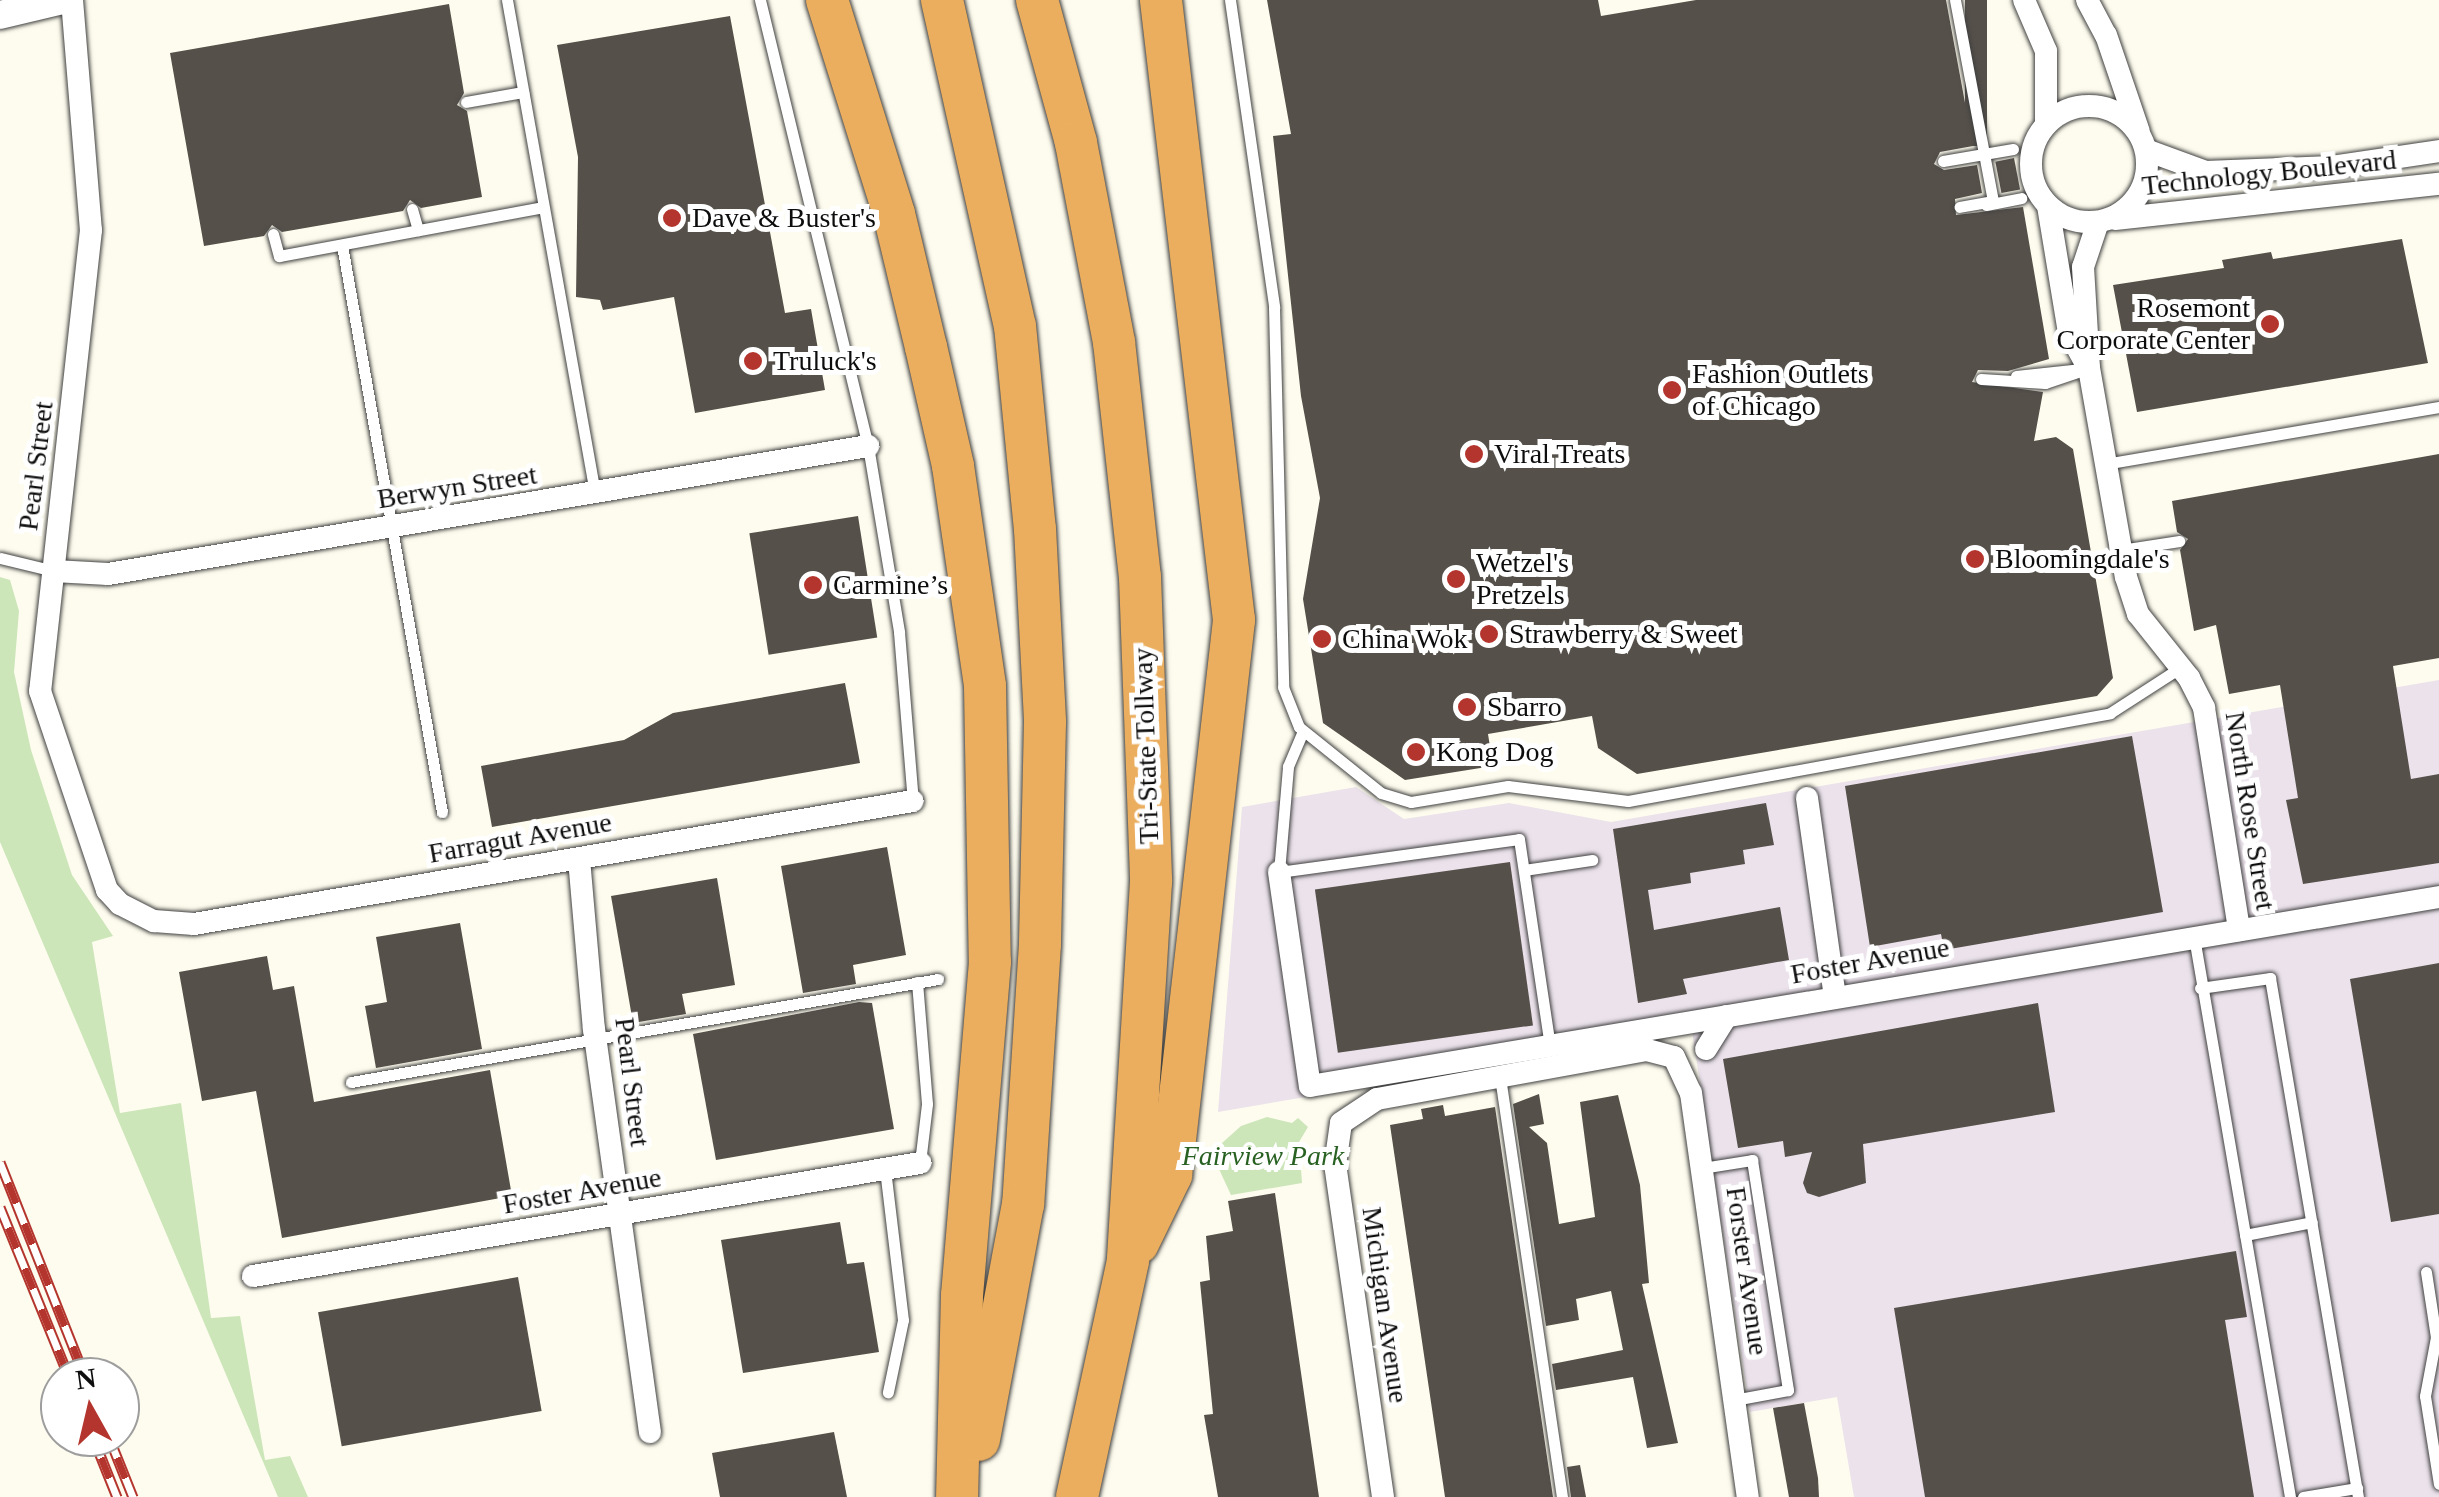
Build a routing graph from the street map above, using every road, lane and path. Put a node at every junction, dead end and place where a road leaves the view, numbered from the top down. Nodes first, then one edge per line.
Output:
1 (63, 0) edge
2 (72, 0) edge
3 (507, 0) edge
4 (760, 0) edge
5 (827, 0) edge
6 (942, 0) edge
7 (1037, 0) edge
8 (1161, 0) edge
9 (1230, 0) edge
10 (1956, 0) edge
11 (2024, 0) edge
12 (2086, 0) edge
13 (0, 15) edge
14 (524, 92) junction
15 (466, 102) dead end
16 (2046, 124) junction
17 (2143, 143) junction
18 (2013, 149) dead end
19 (2439, 151) edge
20 (1944, 162) dead end
21 (2439, 184) edge
22 (2022, 198) dead end
23 (2048, 206) junction
24 (544, 207) junction
25 (412, 209) dead end
26 (2101, 221) junction
27 (418, 230) junction
28 (272, 234) dead end
29 (342, 245) junction
30 (2089, 368) junction
31 (2439, 407) edge
32 (868, 446) junction
33 (2105, 464) junction
34 (596, 494) junction
35 (389, 529) junction
36 (2179, 541) dead end
37 (2121, 550) junction
38 (0, 558) edge
39 (54, 571) junction
40 (2180, 666) junction
41 (1303, 730) junction
42 (1807, 798) dead end
43 (914, 801) joint
44 (442, 812) dead end
45 (580, 858) junction
46 (1592, 860) dead end
47 (1524, 870) junction
48 (1278, 872) junction
49 (2439, 896) edge
50 (136, 915) joint
51 (2239, 930) junction
52 (2194, 938) junction
53 (938, 978) dead end
54 (918, 982) junction
55 (2200, 988) junction
56 (1835, 998) junction
57 (1727, 1016) junction
58 (596, 1040) junction
59 (1550, 1046) junction
60 (1706, 1049) dead end
61 (1500, 1076) junction
62 (351, 1082) dead end
63 (920, 1163) joint
64 (1702, 1168) junction
65 (884, 1169) junction
66 (620, 1216) junction
67 (2312, 1222) junction
68 (2245, 1235) junction
69 (1128, 1261) junction
70 (2426, 1272) dead end
71 (253, 1276) dead end
72 (888, 1392) dead end
73 (1734, 1400) junction
74 (650, 1432) dead end
75 (2439, 1484) edge
76 (2358, 1493) edge
77 (956, 1497) edge
78 (966, 1497) edge
79 (1077, 1497) edge
80 (1383, 1497) edge
81 (1562, 1497) edge
82 (1748, 1497) edge
83 (2290, 1497) edge
84 (2303, 1497) edge

1 - 13 street
2 - 39 street, Pearl Street
3 - 14 lane
4 - 32 lane
5 - 77 highway
6 - 78 highway
7 - 69 highway, Tri-State Tollway
8 - 69 highway
9 - 41 lane
10 - 22 lane
11 - 16 street
12 - 17 street
14 - 15 lane
14 - 24 lane
16 - 17 street
16 - 23 street
17 - 19 street, Technology Boulevard
17 - 26 street
18 - 20 lane
21 - 26 street, Technology Boulevard
23 - 26 street
23 - 30 street, North Rose Street
24 - 27 lane
24 - 34 lane
25 - 27 lane
26 - 30 street, North Rose Street
27 - 29 lane
28 - 29 lane
29 - 35 lane
30 - 30 lane
30 - 33 street, North Rose Street
31 - 33 lane
32 - 34 street, Berwyn Street
32 - 43 lane
33 - 37 street, North Rose Street
34 - 35 street, Berwyn Street
35 - 39 street, Berwyn Street
35 - 44 lane
36 - 37 lane
37 - 40 street, North Rose Street
38 - 39 lane
39 - 50 street, Pearl Street
40 - 41 lane
40 - 51 street, North Rose Street
41 - 48 lane
42 - 56 street
43 - 45 street, Farragut Avenue
45 - 50 street, Farragut Avenue
45 - 58 street, Pearl Street
46 - 47 lane
47 - 48 lane
47 - 59 lane
48 - 59 street, Foster Avenue
49 - 51 street, Foster Avenue
51 - 52 street, Foster Avenue
52 - 55 lane
52 - 56 street, Foster Avenue
53 - 54 lane
54 - 58 lane
54 - 63 lane
55 - 67 lane
55 - 68 lane
56 - 57 street, Foster Avenue
57 - 59 street, Foster Avenue
57 - 60 street
58 - 62 lane
58 - 66 street, Pearl Street
61 - 64 street, Forster Avenue
61 - 80 street, Michigan Avenue
61 - 81 lane
63 - 65 street, Foster Avenue
64 - 73 street, Forster Avenue
64 - 73 lane
65 - 66 street, Foster Avenue
65 - 72 lane
66 - 71 street, Foster Avenue
66 - 74 street, Pearl Street
67 - 68 lane
67 - 76 lane
68 - 83 lane
69 - 79 highway, Tri-State Tollway
70 - 75 lane
73 - 82 street, Forster Avenue
76 - 84 lane

